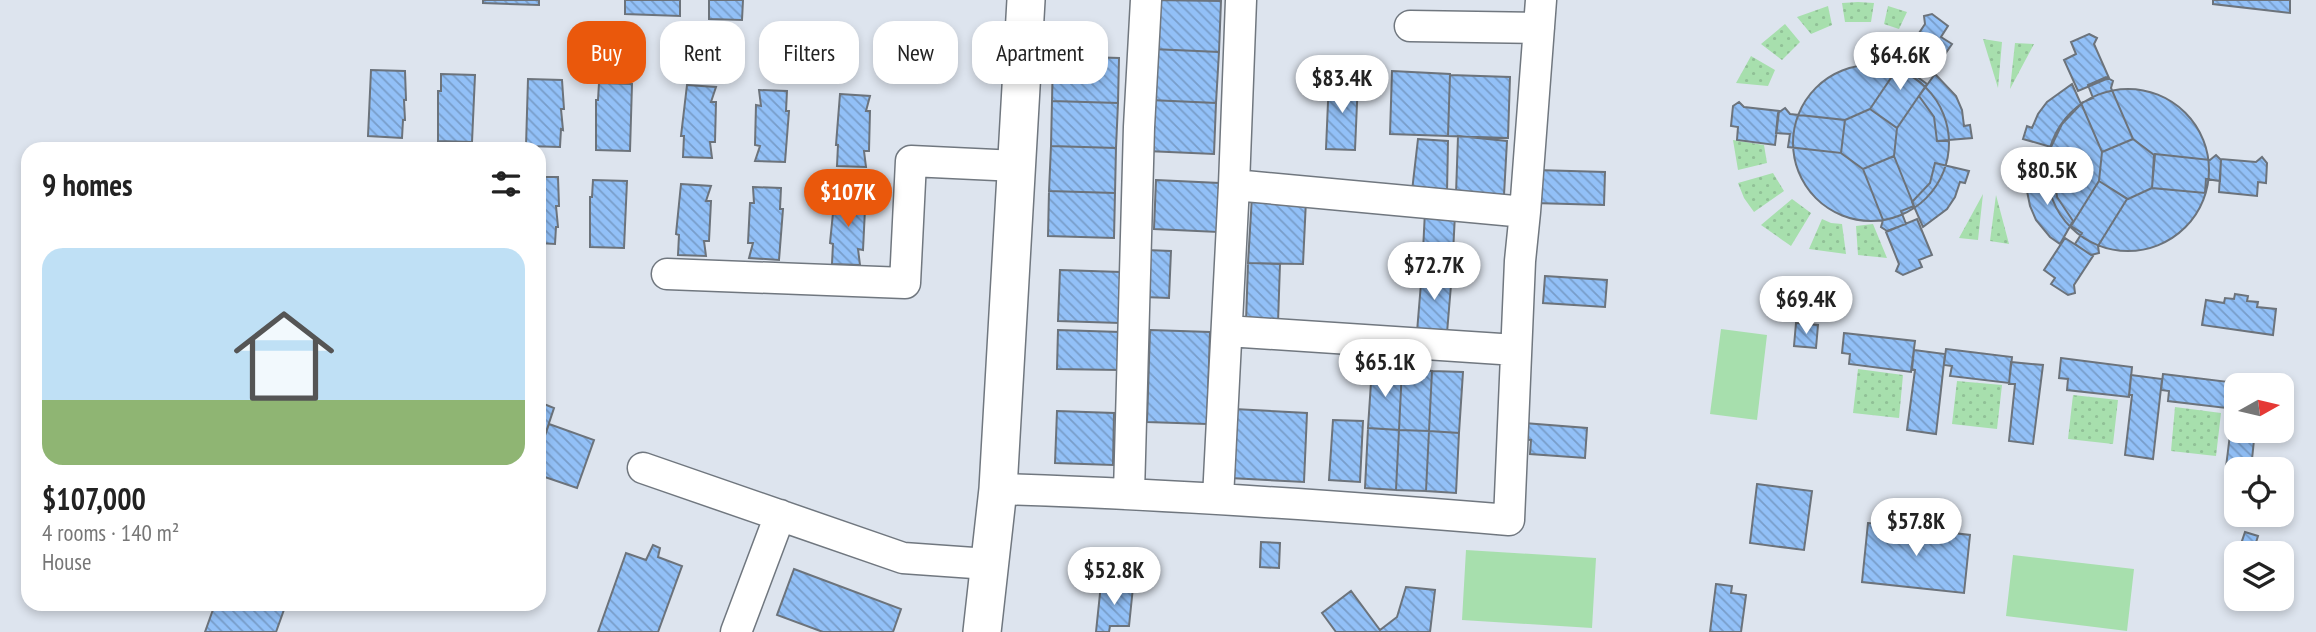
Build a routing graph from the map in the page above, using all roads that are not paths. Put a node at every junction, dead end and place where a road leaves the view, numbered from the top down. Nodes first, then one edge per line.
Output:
1 (1027, 0) edge
2 (1146, 0) edge
3 (1241, 0) edge
4 (1540, 14) edge
5 (1410, 26) dead end
6 (1017, 166) junction
7 (1234, 185) junction
8 (1525, 212) junction
9 (667, 274) dead end
10 (1227, 331) junction
11 (1516, 350) junction
12 (643, 468) dead end
13 (998, 489) junction
14 (1129, 493) junction
15 (1219, 498) junction
16 (780, 515) junction
17 (988, 564) junction
18 (736, 632) edge
19 (982, 632) edge

1 - 6 main road
2 - 14 street
3 - 7 street
4 - 5 street
4 - 8 street
6 - 9 street
6 - 13 main road
7 - 8 street
7 - 10 street
8 - 11 street
10 - 11 street
10 - 15 street
11 - 15 street
12 - 16 street
13 - 14 street
13 - 17 main road
14 - 15 street
16 - 17 street
16 - 18 street
17 - 19 main road

